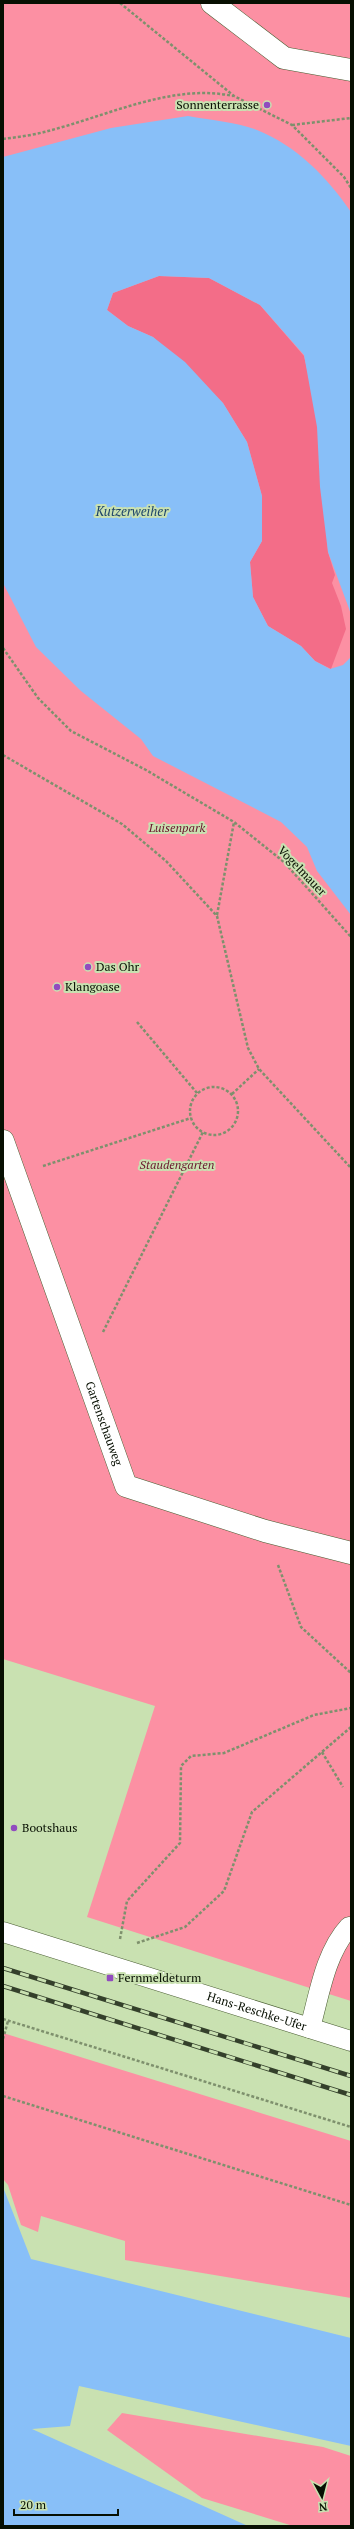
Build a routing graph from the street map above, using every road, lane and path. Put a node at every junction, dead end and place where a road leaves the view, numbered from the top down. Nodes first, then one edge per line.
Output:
1 (120, 3) edge
2 (212, 3) edge
3 (351, 70) edge
4 (234, 96) junction
5 (351, 118) edge
6 (292, 125) junction
7 (3, 139) edge
8 (351, 188) edge
9 (3, 648) edge
10 (3, 755) edge
11 (234, 822) junction
12 (217, 916) junction
13 (351, 937) edge
14 (137, 1022) dead end
15 (259, 1069) junction
16 (197, 1093) junction
17 (232, 1094) junction
18 (191, 1118) junction
19 (203, 1132) junction
20 (3, 1141) edge
21 (351, 1168) edge
22 (14, 1175) junction
23 (84, 1370) junction
24 (265, 1531) junction
25 (351, 1553) edge
26 (351, 1672) edge
27 (351, 1708) edge
28 (351, 1728) edge
29 (322, 1752) junction
30 (343, 1787) dead end
31 (349, 1927) dead end
32 (3, 1932) edge
33 (120, 1941) dead end
34 (133, 1944) dead end
35 (3, 2019) edge
36 (8, 2020) junction
37 (310, 2028) junction
38 (3, 2039) edge
39 (351, 2041) edge
40 (3, 2096) edge
41 (351, 2127) edge
42 (351, 2205) edge

1 - 4 path
2 - 3 street
4 - 6 path
4 - 7 path
5 - 6 path
6 - 8 path
9 - 11 path, Vogelmauer
10 - 12 path
11 - 12 path
11 - 13 path, Vogelmauer
12 - 15 path
14 - 16 path
15 - 17 path
15 - 21 path
16 - 17 path
16 - 18 path
17 - 19 path
18 - 19 path
18 - 22 path
19 - 23 path
20 - 22 street, Gartenschauweg
22 - 23 street, Gartenschauweg
23 - 24 street, Gartenschauweg
24 - 25 street, Gartenschauweg
24 - 26 path
27 - 33 path
28 - 29 path
29 - 30 path
29 - 34 path
31 - 37 lane
32 - 37 lane, Hans-Reschke-Ufer
35 - 36 path
36 - 38 path
36 - 41 path
37 - 39 lane, Hans-Reschke-Ufer
40 - 42 path

